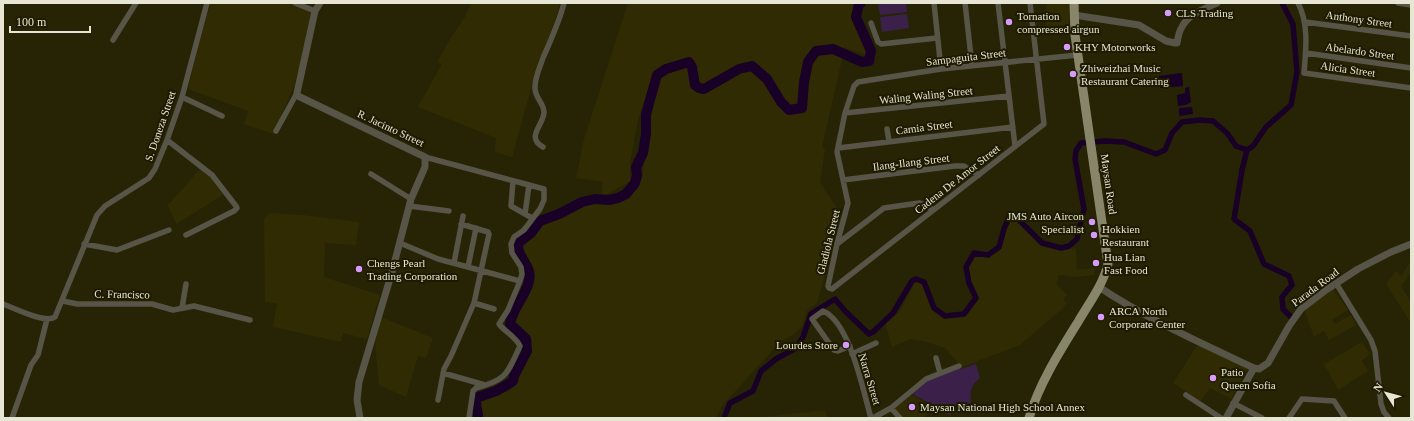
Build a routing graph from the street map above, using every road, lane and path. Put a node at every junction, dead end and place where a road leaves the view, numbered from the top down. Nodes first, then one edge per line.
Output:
1 (136, 3) edge
2 (207, 3) edge
3 (295, 3) edge
4 (320, 3) edge
5 (564, 3) edge
6 (934, 3) edge
7 (965, 3) edge
8 (998, 3) edge
9 (1030, 3) edge
10 (1074, 3) edge
11 (1217, 3) edge
12 (1298, 3) edge
13 (1398, 3) edge
14 (1411, 5) edge
15 (315, 11) junction
16 (1074, 15) junction
17 (1305, 22) junction
18 (871, 23) dead end
19 (1411, 36) edge
20 (937, 38) junction
21 (114, 40) dead end
22 (1306, 53) junction
23 (1078, 54) junction
24 (1037, 59) junction
25 (1005, 62) junction
26 (972, 66) junction
27 (1411, 68) edge
28 (940, 69) junction
29 (858, 82) joint
30 (1411, 88) edge
31 (297, 93) junction
32 (1009, 96) junction
33 (182, 97) junction
34 (845, 114) junction
35 (222, 116) dead end
36 (1012, 127) junction
37 (887, 129) dead end
38 (276, 131) dead end
39 (167, 140) junction
40 (889, 141) junction
41 (1015, 146) junction
42 (543, 147) dead end
43 (838, 148) junction
44 (425, 157) junction
45 (371, 174) dead end
46 (978, 175) junction
47 (843, 180) junction
48 (513, 181) junction
49 (529, 185) junction
50 (410, 202) junction
51 (933, 210) junction
52 (449, 211) dead end
53 (525, 214) junction
54 (463, 216) dead end
55 (532, 218) junction
56 (462, 224) junction
57 (476, 228) junction
58 (169, 230) dead end
59 (186, 234) dead end
60 (400, 243) junction
61 (84, 244) junction
62 (837, 244) junction
63 (1411, 244) edge
64 (454, 263) junction
65 (468, 267) junction
66 (481, 271) junction
67 (520, 281) junction
68 (1336, 283) junction
69 (186, 284) dead end
70 (1100, 287) junction
71 (832, 289) joint
72 (63, 301) junction
73 (474, 302) junction
74 (3, 304) edge
75 (182, 308) junction
76 (494, 309) dead end
77 (47, 319) junction
78 (250, 320) dead end
79 (876, 343) dead end
80 (850, 346) junction
81 (852, 354) junction
82 (936, 358) dead end
83 (959, 366) dead end
84 (1254, 368) junction
85 (443, 373) junction
86 (940, 373) junction
87 (486, 386) junction
88 (1186, 395) dead end
89 (438, 400) dead end
90 (1233, 404) junction
91 (891, 408) junction
92 (880, 417) edge
93 (12, 418) edge
94 (360, 418) edge
95 (470, 418) edge
96 (872, 418) edge
97 (900, 418) edge
98 (1029, 418) edge
99 (1221, 418) edge
100 (1226, 418) edge
101 (1262, 418) edge
102 (1289, 418) edge
103 (1345, 418) edge
104 (1390, 418) edge

1 - 21 street
2 - 33 street, S. Doneza Street
3 - 15 street
4 - 15 street
5 - 42 street
6 - 20 street
7 - 26 street
8 - 25 street
9 - 24 street
10 - 16 main road, Maysan Road
11 - 16 street
12 - 17 street, Alicia Street
13 - 14 street
15 - 31 street
16 - 23 main road, Maysan Road
17 - 19 street, Anthony Street
17 - 22 street, Alicia Street
18 - 20 street
20 - 28 street
22 - 27 street, Abelardo Street
22 - 30 street, Alicia Street
23 - 24 street, Sampaguita Street
23 - 70 main road, Maysan Road
24 - 25 street, Sampaguita Street
24 - 41 street, Cadena De Amor Street
25 - 26 street, Sampaguita Street
25 - 32 street
26 - 28 street, Sampaguita Street
28 - 29 street, Sampaguita Street
29 - 34 street, Gladiola Street
31 - 38 street
31 - 44 street, R. Jacinto Street
32 - 34 street, Waling Waling Street
32 - 36 street
33 - 35 street
33 - 39 street, S. Doneza Street
34 - 43 street, Gladiola Street
36 - 40 street, Camia Street
36 - 41 street
37 - 40 street
39 - 59 street
39 - 61 street, S. Doneza Street
40 - 43 street, Camia Street
41 - 46 street, Cadena De Amor Street
43 - 47 street, Gladiola Street
44 - 48 street
44 - 50 street, R. Jacinto Street
45 - 50 street
46 - 47 street, Ilang-Ilang Street
46 - 51 street, Cadena De Amor Street
47 - 62 street, Gladiola Street
48 - 49 street
48 - 53 street
49 - 53 street
49 - 55 street
50 - 52 street
50 - 60 street, R. Jacinto Street
51 - 62 street
51 - 71 street, Cadena De Amor Street
53 - 55 street
54 - 56 street
55 - 67 street
56 - 57 street
56 - 64 street
57 - 65 street
57 - 66 street
58 - 61 street
60 - 64 street
60 - 94 street, R. Jacinto Street
61 - 72 street, S. Doneza Street
62 - 71 street, Gladiola Street
63 - 68 street, Parada Road
64 - 65 street
65 - 66 street
66 - 67 street
66 - 73 street
67 - 87 street
68 - 84 street, Parada Road
68 - 104 street
69 - 75 street
70 - 84 street
70 - 98 main road, Maysan Road
72 - 75 street, C. Francisco
72 - 77 street, S. Doneza Street
73 - 76 street
73 - 85 street
74 - 77 street
75 - 78 street, C. Francisco
77 - 93 street
79 - 81 street
80 - 80 street, Narra Street
80 - 81 street, Narra Street
81 - 96 street, Narra Street
82 - 86 street
83 - 86 street
84 - 90 street
85 - 87 street
85 - 89 street
86 - 91 street
87 - 95 street
88 - 99 street
90 - 100 street
90 - 101 street
91 - 92 street
91 - 97 street
92 - 96 street
102 - 103 street

